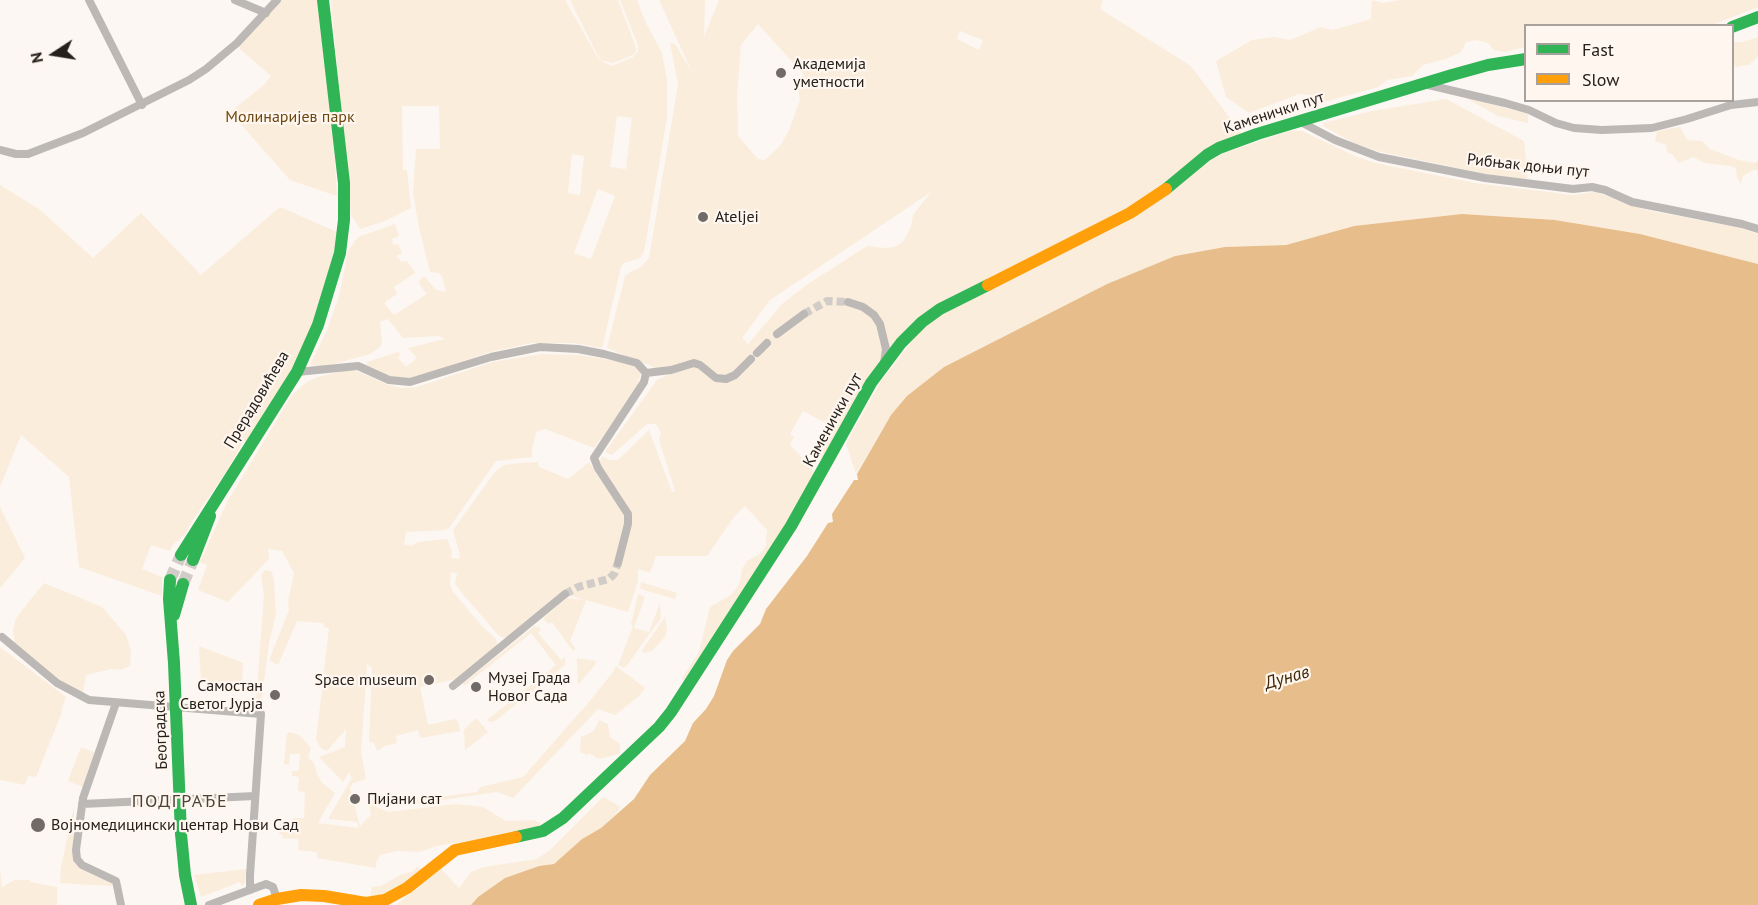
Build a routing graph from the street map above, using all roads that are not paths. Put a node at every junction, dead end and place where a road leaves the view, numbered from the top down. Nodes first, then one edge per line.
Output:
1 (89, 0) edge
2 (235, 0) edge
3 (277, 0) edge
4 (323, 0) edge
5 (266, 13) junction
6 (1758, 17) edge
7 (1734, 26) edge
8 (1524, 59) edge
9 (1424, 84) junction
10 (1758, 102) edge
11 (142, 105) junction
12 (1299, 121) junction
13 (0, 150) edge
14 (1758, 229) edge
15 (848, 302) tunnel mouth
16 (804, 314) tunnel mouth
17 (777, 334) dead end
18 (767, 343) dead end
19 (884, 364) junction
20 (297, 372) junction
21 (646, 373) junction
22 (218, 495) junction
23 (181, 555) tunnel mouth
24 (193, 560) tunnel mouth
25 (618, 563) tunnel mouth
26 (170, 580) tunnel mouth
27 (183, 584) tunnel mouth
28 (565, 594) tunnel mouth
29 (172, 625) junction
30 (2, 637) dead end
31 (453, 686) dead end
32 (117, 704) junction
33 (176, 708) junction
34 (255, 796) junction
35 (180, 800) junction
36 (82, 804) junction
37 (250, 890) junction
38 (277, 902) edge
39 (121, 905) edge
40 (191, 905) edge
41 (209, 905) edge
42 (259, 905) edge

1 - 11 street
2 - 5 street
3 - 5 street
4 - 20 main road, Прерадовићева
5 - 11 street
6 - 7 main road
8 - 9 main road, Каменички пут
9 - 10 street
9 - 12 main road, Каменички пут
11 - 13 street
12 - 14 street, Рибњак доњи пут
12 - 19 main road, Каменички пут
15 - 19 street
16 - 17 street
18 - 21 street
19 - 38 main road, Каменички пут
20 - 21 street
20 - 22 main road, Прерадовићева
21 - 25 street
22 - 23 main road, Прерадовићева
22 - 24 main road, Прерадовићева
26 - 29 main road, Београдска
27 - 29 main road, Београдска
28 - 31 street
29 - 33 main road, Београдска
30 - 32 street
32 - 33 street
32 - 36 street
33 - 34 street
33 - 35 main road, Београдска
34 - 35 street
34 - 37 street
35 - 36 street
35 - 40 main road, Београдска
36 - 39 street
37 - 38 street
37 - 41 street
38 - 42 main road, Каменички пут

